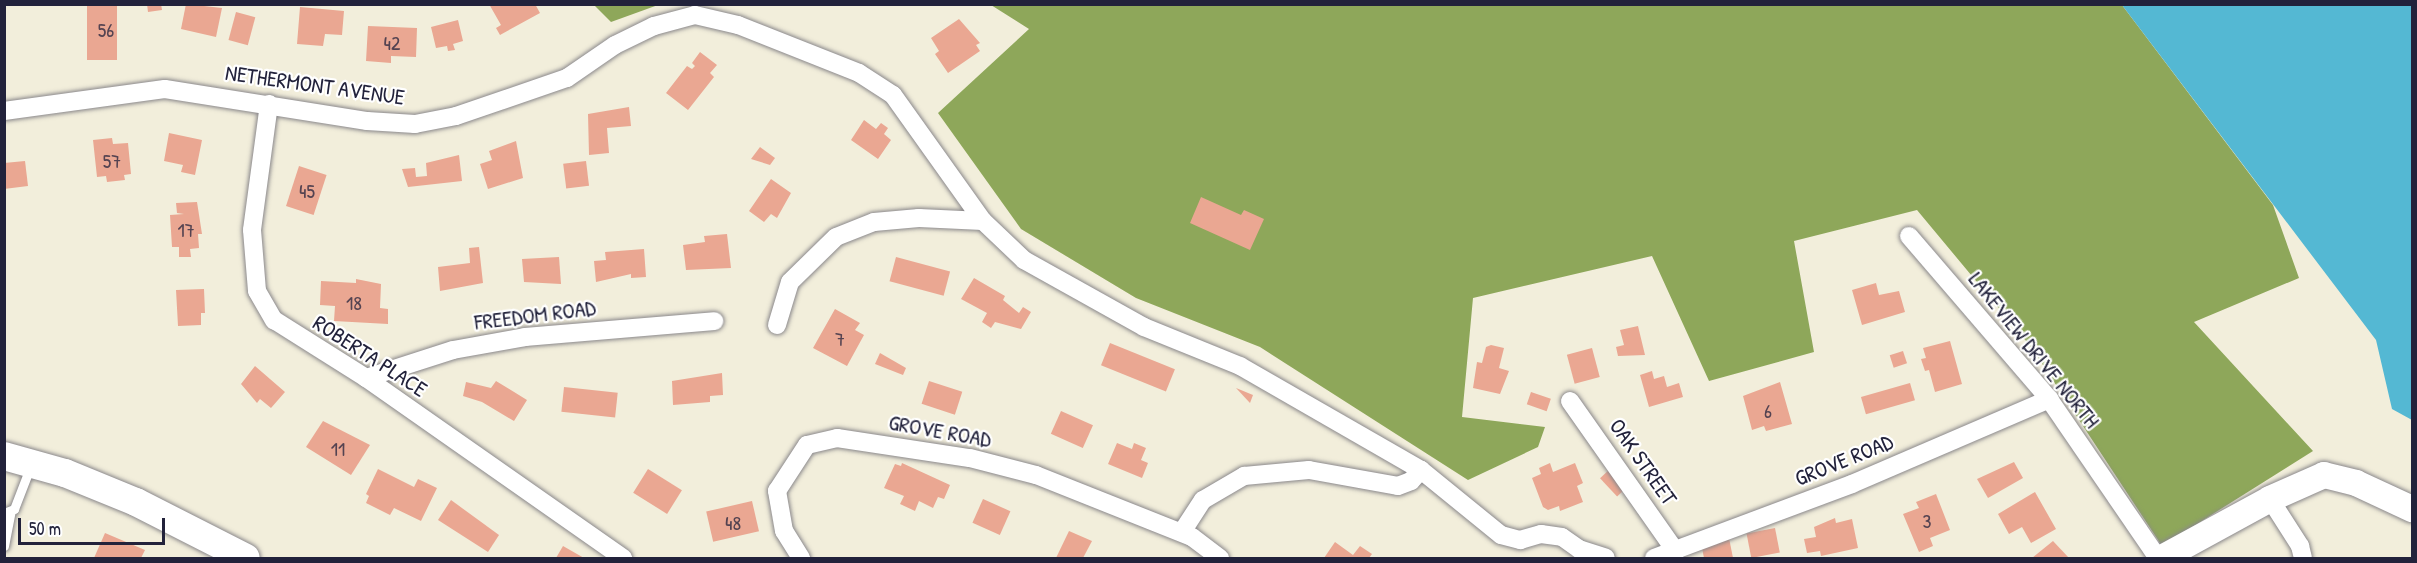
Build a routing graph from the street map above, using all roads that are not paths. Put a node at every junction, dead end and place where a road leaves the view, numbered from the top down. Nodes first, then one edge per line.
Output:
1 (268, 104) junction
2 (4, 111) edge
3 (983, 221) junction
4 (1909, 236) dead end
5 (714, 321) dead end
6 (777, 325) dead end
7 (366, 378) junction
8 (2049, 399) junction
9 (1570, 401) dead end
10 (4, 456) edge
11 (32, 463) junction
12 (1421, 470) junction
13 (2270, 499) junction
14 (2412, 509) edge
15 (8, 512) edge
16 (1182, 532) junction
17 (4, 546) edge
18 (1676, 552) junction
19 (246, 558) edge
20 (623, 558) edge
21 (801, 558) edge
22 (1220, 558) edge
23 (1606, 558) edge
24 (1654, 558) edge
25 (2160, 558) edge
26 (2303, 558) edge

1 - 2 street, NETHERMONT AVENUE
1 - 3 street, NETHERMONT AVENUE
1 - 7 street, ROBERTA PLACE
3 - 6 street
3 - 12 street
4 - 8 street, LAKEVIEW DRIVE NORTH
5 - 7 street, FREEDOM ROAD
7 - 20 street, ROBERTA PLACE
8 - 18 street, GROVE ROAD
8 - 25 street, LAKEVIEW DRIVE NORTH
9 - 18 street, OAK STREET
10 - 11 main road
11 - 15 lane
11 - 19 main road
12 - 16 street
12 - 23 street
13 - 14 street
13 - 25 street
13 - 26 street
15 - 17 lane
16 - 21 street, GROVE ROAD
16 - 22 street, GROVE ROAD
18 - 24 street, GROVE ROAD

